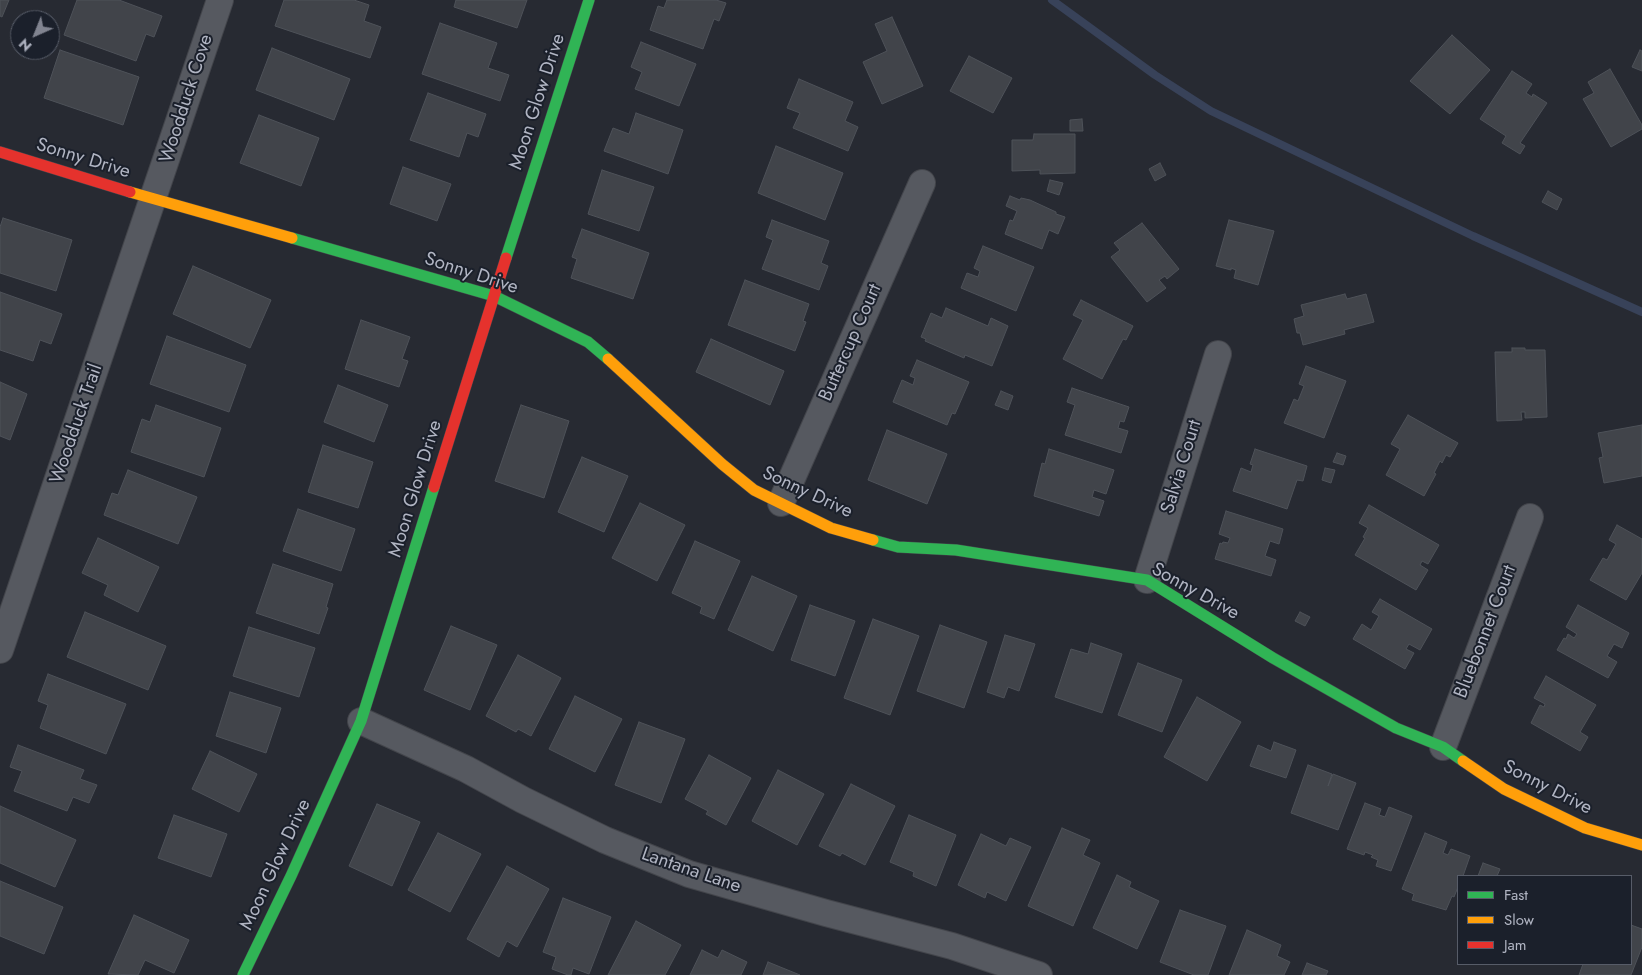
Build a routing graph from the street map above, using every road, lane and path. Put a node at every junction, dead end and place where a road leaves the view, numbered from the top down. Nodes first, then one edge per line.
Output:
1 (220, 0) edge
2 (589, 0) edge
3 (0, 152) edge
4 (922, 182) dead end
5 (154, 199) junction
6 (494, 296) junction
7 (1218, 354) dead end
8 (781, 503) junction
9 (1530, 517) dead end
10 (1147, 580) junction
11 (0, 650) edge
12 (361, 721) junction
13 (1443, 747) junction
14 (1642, 845) edge
15 (243, 975) edge
16 (1039, 975) edge

1 - 5 street, Woodduck Cove
2 - 6 street, Moon Glow Drive
3 - 5 street, Sonny Drive
4 - 8 street, Buttercup Court
5 - 6 street, Sonny Drive
5 - 11 street, Woodduck Trail
6 - 8 street, Sonny Drive
6 - 12 street, Moon Glow Drive
7 - 10 street, Salvia Court
8 - 10 street, Sonny Drive
9 - 13 street, Bluebonnet Court
10 - 13 street, Sonny Drive
12 - 15 street, Moon Glow Drive
12 - 16 street, Lantana Lane
13 - 14 street, Sonny Drive

